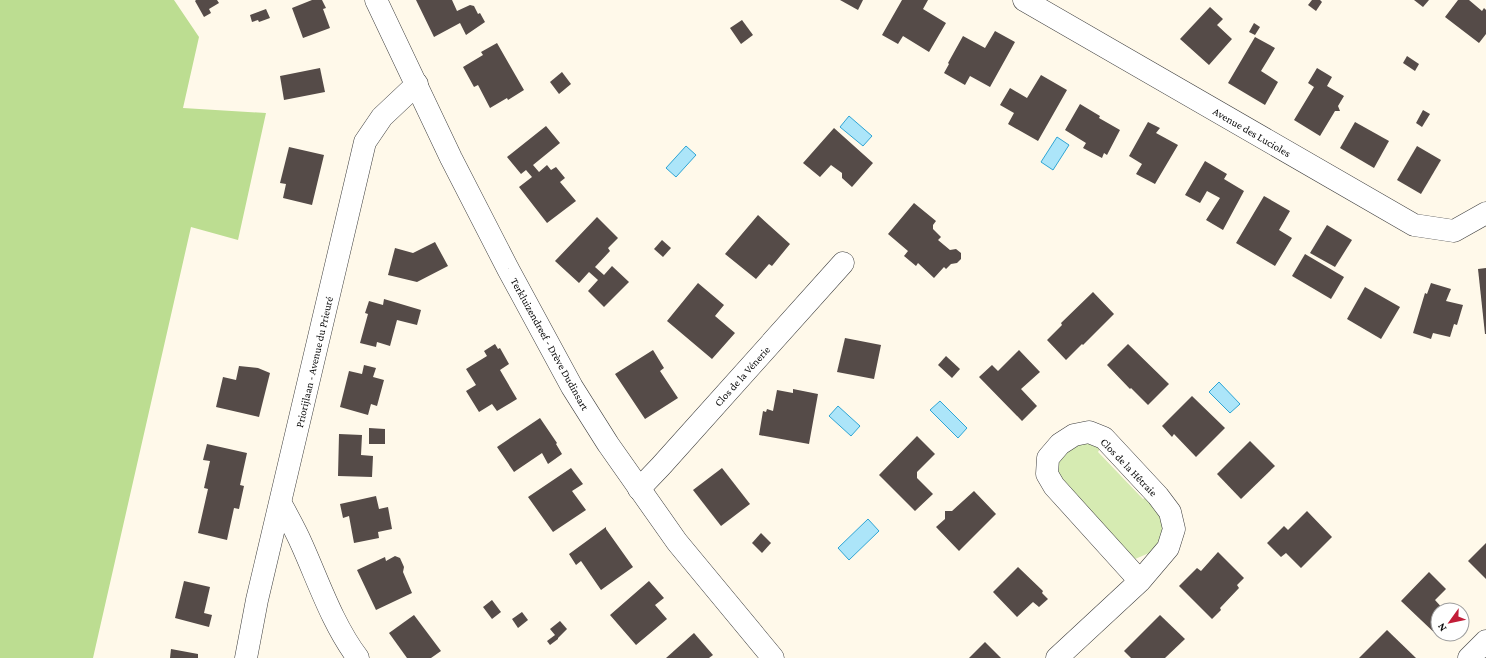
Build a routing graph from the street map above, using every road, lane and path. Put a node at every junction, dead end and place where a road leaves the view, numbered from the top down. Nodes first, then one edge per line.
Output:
1 (376, 0) edge
2 (1024, 0) edge
3 (417, 84) junction
4 (1486, 213) edge
5 (843, 263) dead end
6 (639, 489) junction
7 (281, 504) junction
8 (1140, 581) junction
9 (1486, 641) edge
10 (246, 658) edge
11 (358, 658) edge
12 (773, 658) edge
13 (1057, 658) edge
14 (1469, 658) edge

1 - 3 street, Terkluizendreef - Drève Dudinsart
2 - 4 street, Avenue des Lucioles
3 - 6 street, Terkluizendreef - Drève Dudinsart
3 - 7 street, Priorijlaan - Avenue du Prieuré
5 - 6 street, Clos de la Vénerie
6 - 12 street, Terkluizendreef - Drève Dudinsart
7 - 10 street, Priorijlaan - Avenue du Prieuré
7 - 11 street
8 - 8 street, Clos de la Hêtraie
8 - 13 street, Clos de la Hêtraie
9 - 14 street

